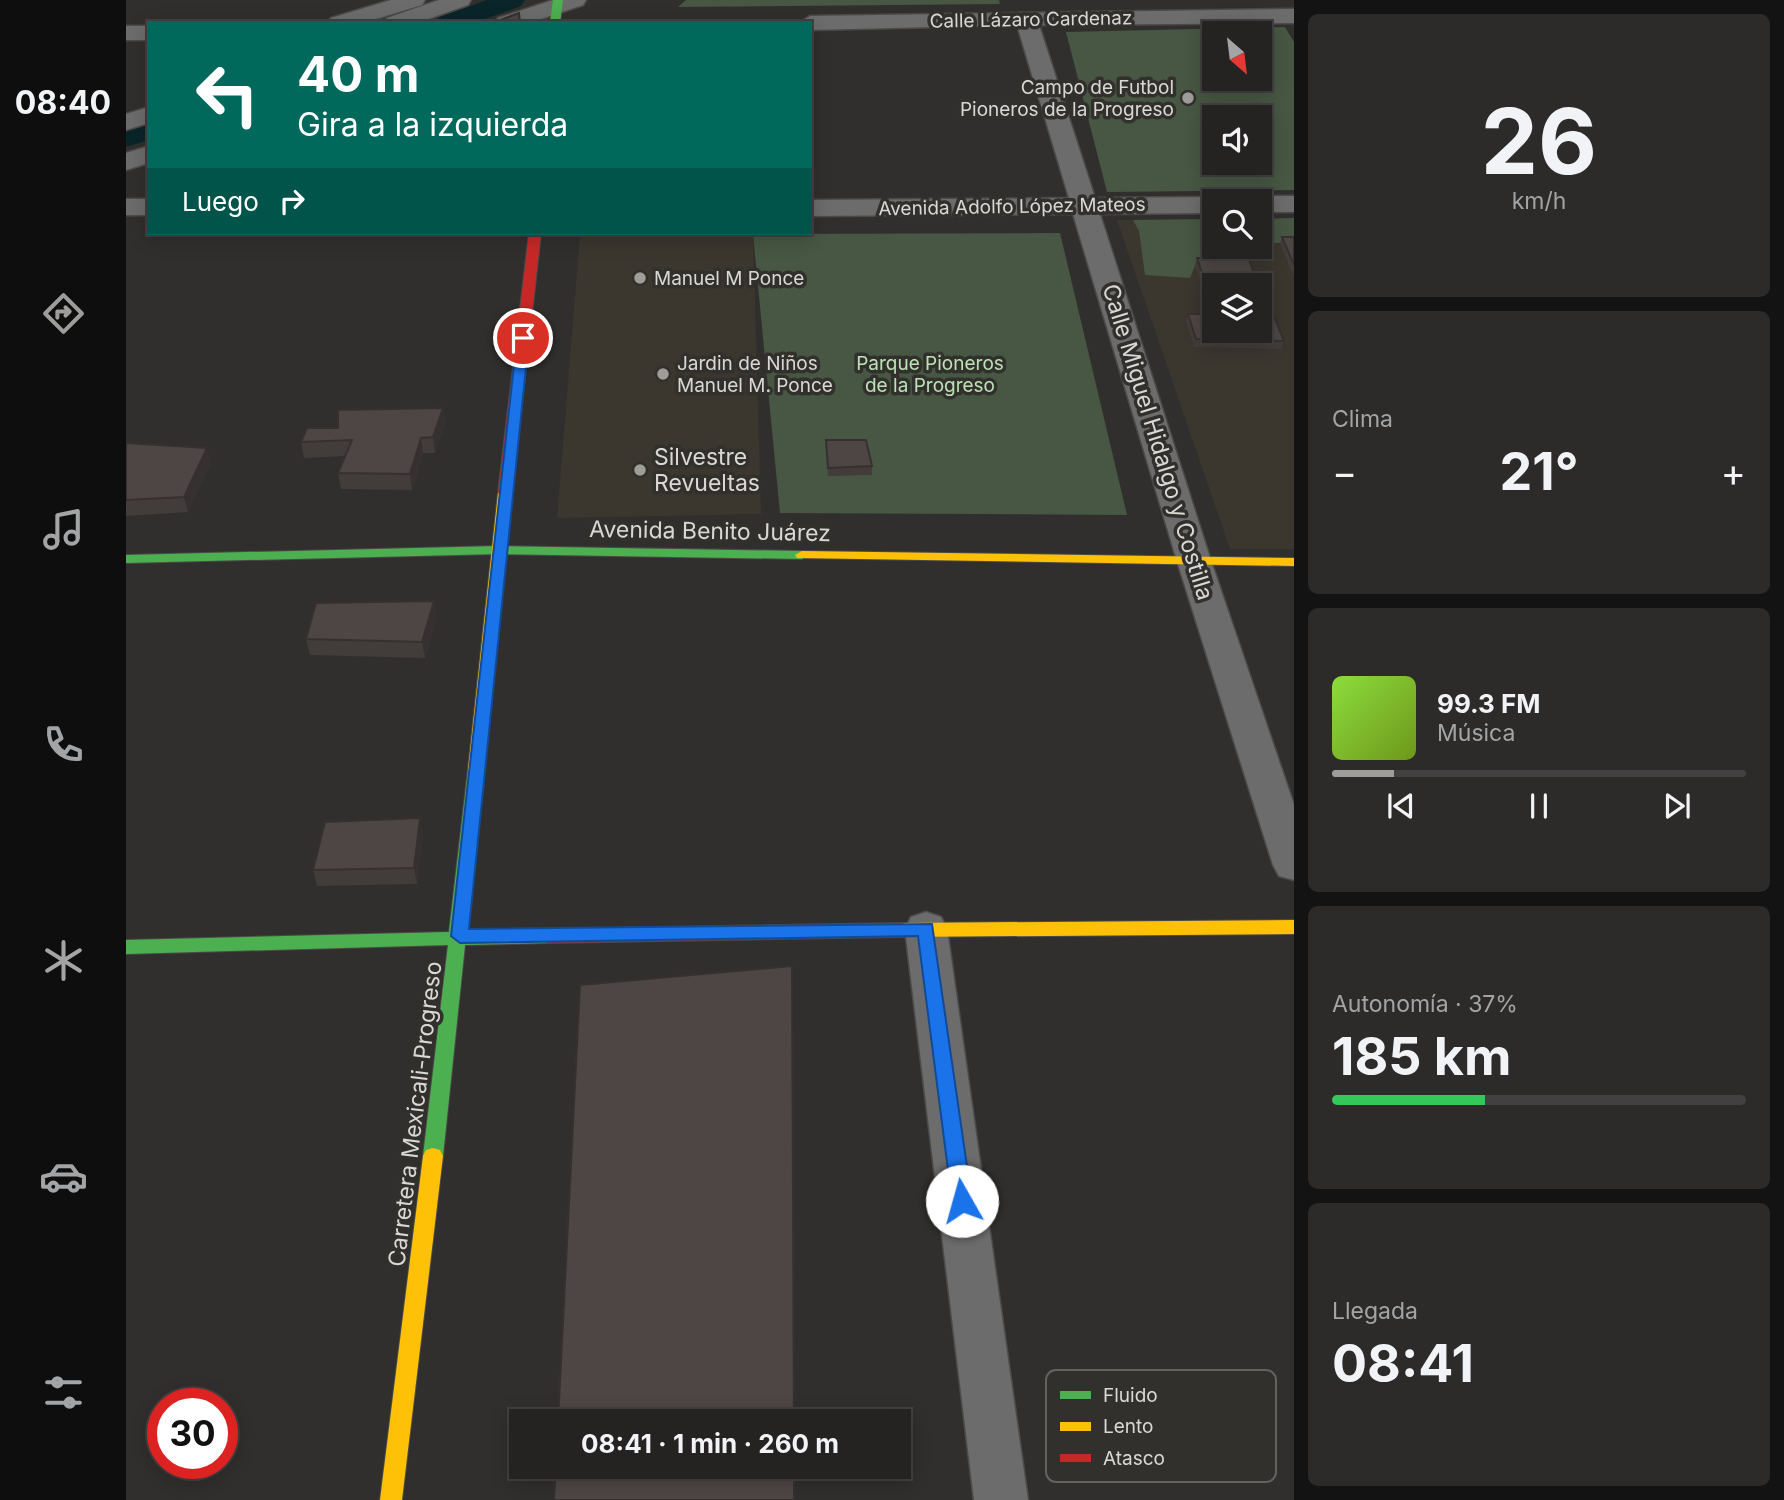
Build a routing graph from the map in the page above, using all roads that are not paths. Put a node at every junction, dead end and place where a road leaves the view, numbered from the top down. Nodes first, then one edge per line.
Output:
1 (414, 0) edge
2 (460, 0) edge
3 (562, 7) edge
4 (1294, 16) edge
5 (1026, 18) junction
6 (345, 21) edge
7 (401, 21) edge
8 (513, 21) edge
9 (812, 23) edge
10 (126, 33) edge
11 (147, 33) edge
12 (147, 94) edge
13 (126, 101) edge
14 (147, 115) edge
15 (126, 123) edge
16 (147, 155) edge
17 (126, 162) edge
18 (1272, 204) edge
19 (1294, 204) edge
20 (1202, 205) edge
21 (126, 206) edge
22 (1085, 206) junction
23 (147, 207) edge
24 (812, 208) edge
25 (535, 235) edge
26 (498, 550) junction
27 (126, 559) edge
28 (1194, 561) junction
29 (1294, 562) edge
30 (1294, 865) edge
31 (1294, 927) edge
32 (926, 929) junction
33 (460, 936) junction
34 (126, 947) edge
35 (391, 1500) edge
36 (1001, 1500) edge

1 - 6 street
2 - 7 street
3 - 8 street
4 - 5 street, Calle Lázaro Cardenaz
5 - 9 street, Calle Lázaro Cardenaz
5 - 22 street, Calle Miguel Hidalgo y Costilla
10 - 11 street
12 - 13 street
14 - 15 street
16 - 17 street
18 - 19 street
20 - 22 street, Avenida Adolfo López Mateos
21 - 23 street
22 - 24 street, Avenida Adolfo López Mateos
22 - 28 street, Calle Miguel Hidalgo y Costilla
25 - 26 street, Carretera Mexicali-Progreso
26 - 27 street, Avenida Benito Juárez
26 - 28 street, Avenida Benito Juárez
26 - 33 street, Carretera Mexicali-Progreso
28 - 29 street, Avenida Benito Juárez
28 - 30 street, Calle Miguel Hidalgo y Costilla
31 - 32 street
32 - 33 street
32 - 36 street
33 - 34 street
33 - 35 street, Carretera Mexicali-Progreso

